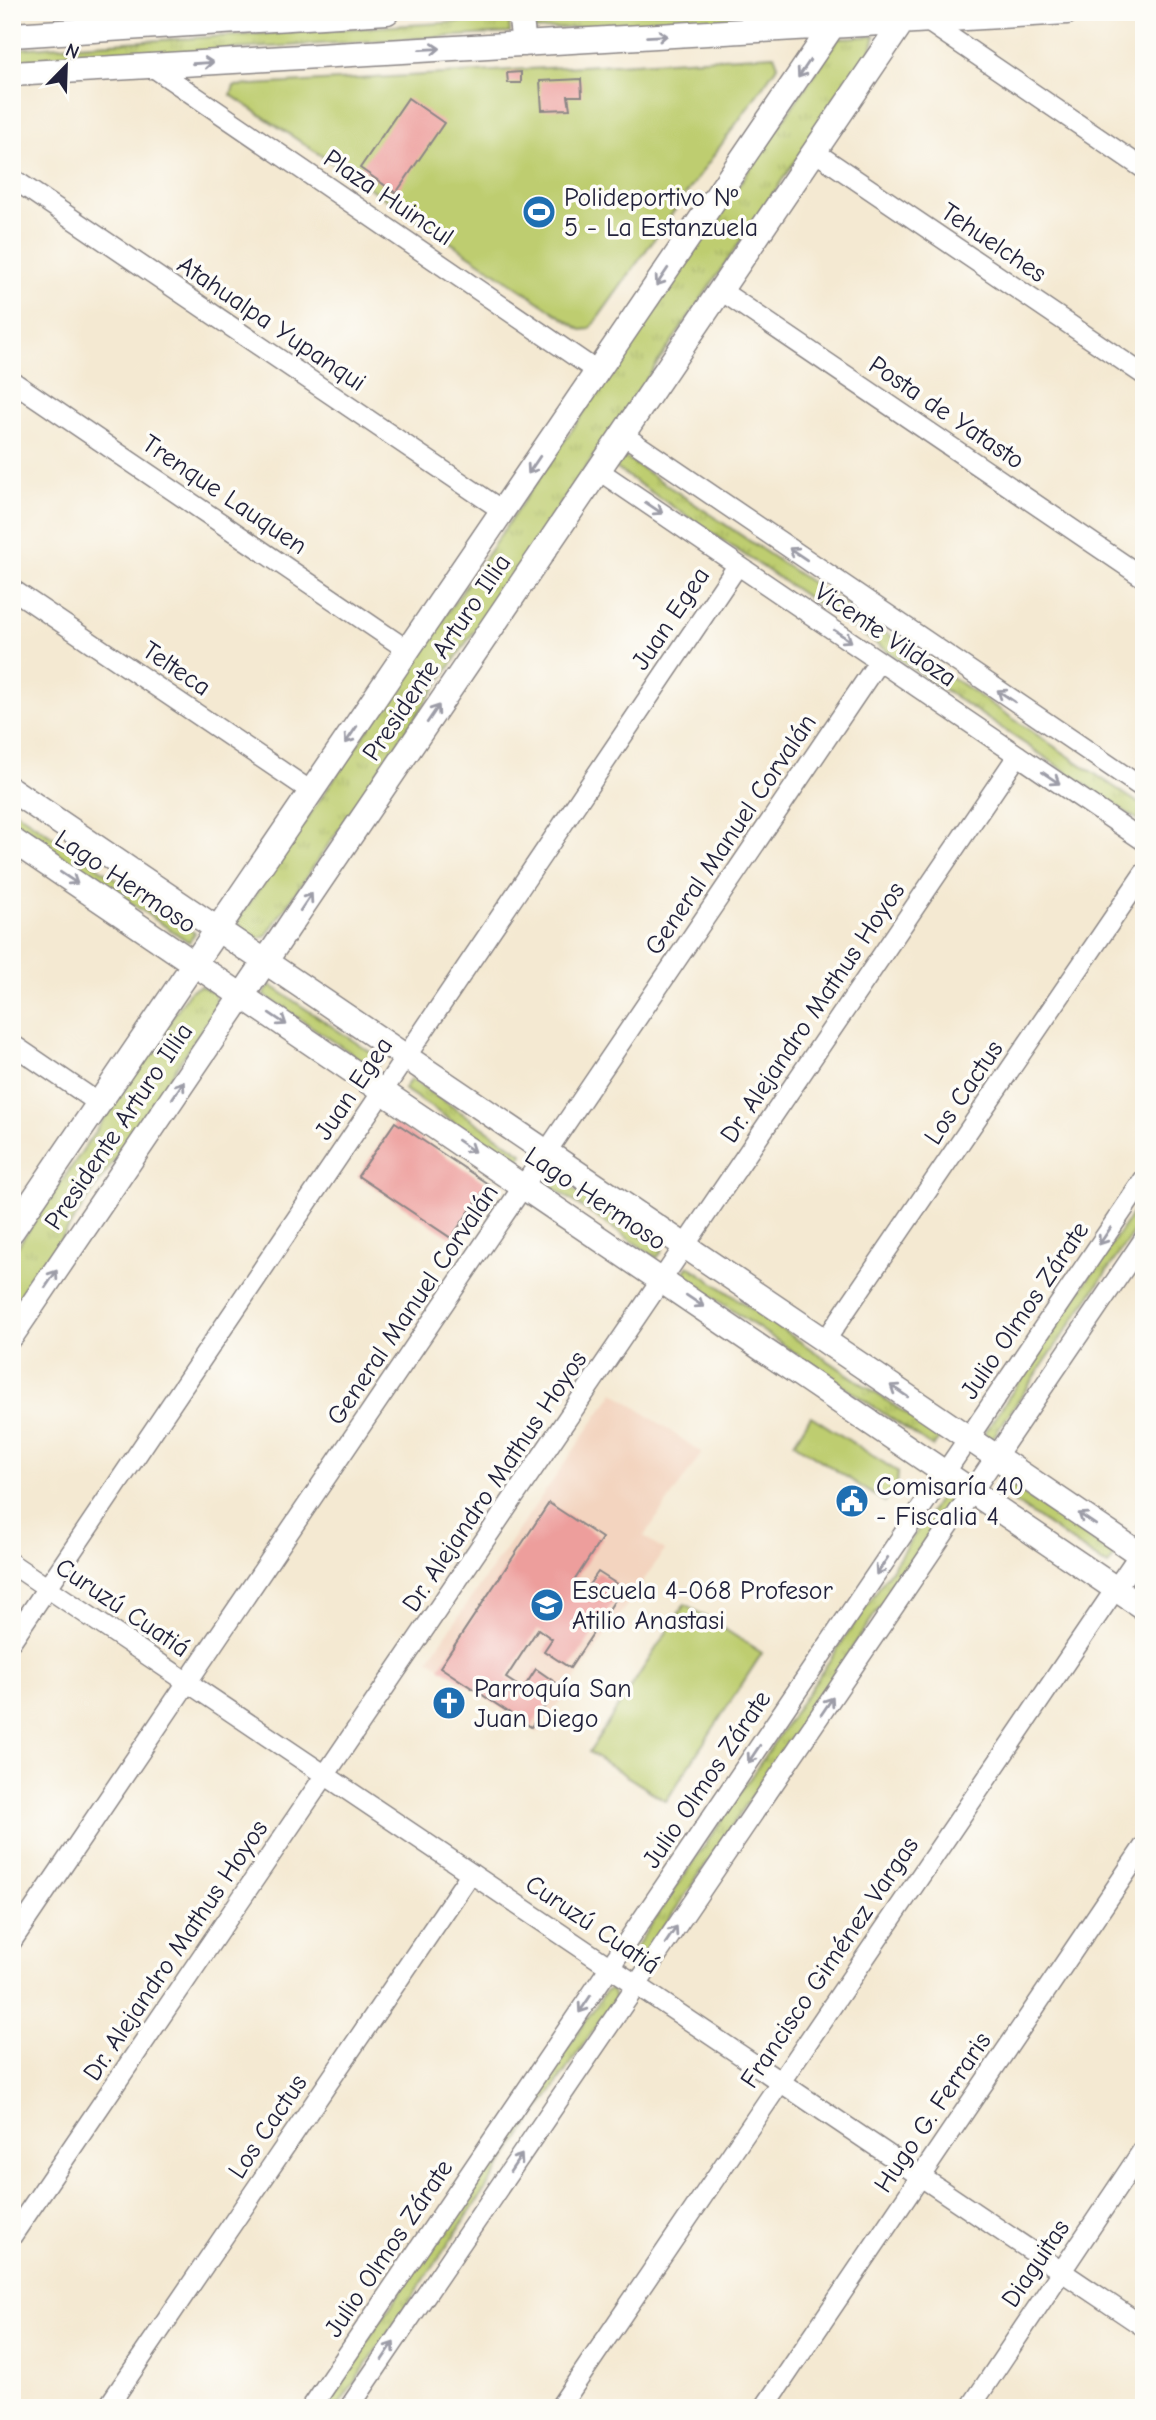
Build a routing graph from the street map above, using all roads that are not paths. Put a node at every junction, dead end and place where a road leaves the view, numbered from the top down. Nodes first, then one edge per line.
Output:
1 (387, 12) edge
2 (520, 12) edge
3 (1067, 12) edge
4 (913, 18) edge
5 (838, 19) edge
6 (12, 35) edge
7 (524, 44) junction
8 (151, 66) junction
9 (12, 74) edge
10 (815, 152) junction
11 (1144, 169) edge
12 (12, 177) edge
13 (720, 290) junction
14 (598, 372) junction
15 (1144, 375) edge
16 (12, 381) edge
17 (622, 434) junction
18 (598, 470) junction
19 (503, 511) junction
20 (738, 565) junction
21 (1144, 578) edge
22 (12, 589) edge
23 (409, 651) junction
24 (878, 660) junction
25 (1018, 755) junction
26 (1144, 789) edge
27 (12, 790) edge
28 (312, 792) junction
29 (12, 840) edge
30 (1144, 841) edge
31 (1144, 873) edge
32 (218, 930) junction
33 (265, 962) junction
34 (195, 964) junction
35 (243, 996) junction
36 (12, 1044) edge
37 (405, 1057) junction
38 (384, 1091) junction
39 (100, 1104) junction
40 (546, 1152) junction
41 (1144, 1179) edge
42 (524, 1186) junction
43 (12, 1231) edge
44 (1144, 1239) edge
45 (685, 1246) junction
46 (663, 1279) junction
47 (12, 1335) edge
48 (825, 1341) junction
49 (968, 1438) junction
50 (996, 1457) junction
51 (945, 1472) junction
52 (973, 1491) junction
53 (1142, 1553) edge
54 (12, 1564) edge
55 (47, 1588) junction
56 (1115, 1588) junction
57 (1144, 1608) edge
58 (12, 1640) edge
59 (187, 1682) junction
60 (325, 1776) junction
61 (1144, 1846) edge
62 (471, 1873) junction
63 (12, 1941) edge
64 (610, 1967) junction
65 (636, 1985) junction
66 (780, 2082) junction
67 (1144, 2148) edge
68 (920, 2176) junction
69 (12, 2236) edge
70 (1061, 2272) junction
71 (1144, 2328) edge
72 (107, 2408) edge
73 (311, 2408) edge
74 (349, 2408) edge
75 (558, 2408) edge
76 (764, 2408) edge
77 (970, 2408) edge

1 - 6 street
2 - 7 street
3 - 4 street
4 - 5 street
4 - 10 street, Presidente Arturo Illia
4 - 11 street
7 -> 5 street
5 -> 14 street, Presidente Arturo Illia
8 -> 7 street
8 - 9 street
8 - 14 street, Plaza Huincul
10 - 13 street, Presidente Arturo Illia
10 - 15 street, Tehuelches
12 - 19 street, Atahualpa Yupanqui
13 - 17 street, Presidente Arturo Illia
13 - 21 street, Posta de Yatasto
14 -> 19 street, Presidente Arturo Illia
16 - 23 street, Trenque Lauquen
17 - 18 street, Presidente Arturo Illia
26 -> 17 street, Vicente Vildoza
18 -> 20 street, Vicente Vildoza
33 -> 18 street, Presidente Arturo Illia
19 - 23 street, Presidente Arturo Illia
20 -> 24 street, Vicente Vildoza
20 - 37 street, Juan Egea
22 - 28 street, Telteca
23 -> 28 street, Presidente Arturo Illia
24 - 25 street, Vicente Vildoza
24 - 40 street, General Manuel Corvalán
25 -> 30 street, Vicente Vildoza
25 - 45 street, Dr. Alejandro Mathus Hoyos
27 - 32 street, Lago Hermoso
28 - 32 street, Presidente Arturo Illia
29 -> 34 street, Lago Hermoso
31 - 48 street, Los Cactus
32 - 33 street, Lago Hermoso
32 - 34 street, Presidente Arturo Illia
33 - 35 street, Presidente Arturo Illia
33 - 37 street, Lago Hermoso
34 - 35 street, Lago Hermoso
34 - 39 street, Presidente Arturo Illia
35 -> 38 street, Lago Hermoso
47 -> 35 street, Presidente Arturo Illia
36 - 39 street
37 - 38 street, Juan Egea
37 - 40 street, Lago Hermoso
38 -> 42 street, Lago Hermoso
38 - 55 street, Juan Egea
39 - 43 street, Presidente Arturo Illia
40 - 42 street, General Manuel Corvalán
40 - 45 street, Lago Hermoso
41 -> 49 street, Julio Olmos Zárate
42 - 46 street, Lago Hermoso
42 - 59 street, General Manuel Corvalán
44 - 50 street
45 - 46 street, Dr. Alejandro Mathus Hoyos
45 - 48 street, Lago Hermoso
46 -> 51 street, Lago Hermoso
46 - 60 street, Dr. Alejandro Mathus Hoyos
49 -> 48 street, Lago Hermoso
49 - 50 street, Lago Hermoso
49 - 51 street, Julio Olmos Zárate
50 - 52 street
53 -> 50 street, Lago Hermoso
51 - 52 street, Lago Hermoso
51 -> 64 street, Julio Olmos Zárate
52 - 56 street, Lago Hermoso
65 -> 52 street
53 - 56 street, Francisco Giménez Vargas
54 - 55 street, Curuzú Cuatiá
55 - 58 street, Juan Egea
55 - 59 street, Curuzú Cuatiá
56 - 57 street, Lago Hermoso
56 - 66 street, Francisco Giménez Vargas
59 - 60 street, Curuzú Cuatiá
59 - 63 street, General Manuel Corvalán
60 - 62 street, Curuzú Cuatiá
60 - 69 street, Dr. Alejandro Mathus Hoyos
61 - 68 street, Hugo G. Ferraris
62 - 64 street, Curuzú Cuatiá
62 - 72 street, Los Cactus
64 - 65 street, Curuzú Cuatiá
64 -> 73 street, Julio Olmos Zárate
65 - 66 street, Curuzú Cuatiá
74 -> 65 street
66 - 68 street, Curuzú Cuatiá
66 - 75 street, Francisco Giménez Vargas
67 - 70 street, Diaguitas
68 - 70 street, Curuzú Cuatiá
68 - 76 street, Hugo G. Ferraris
70 - 71 street, Curuzú Cuatiá
70 - 77 street, Diaguitas

